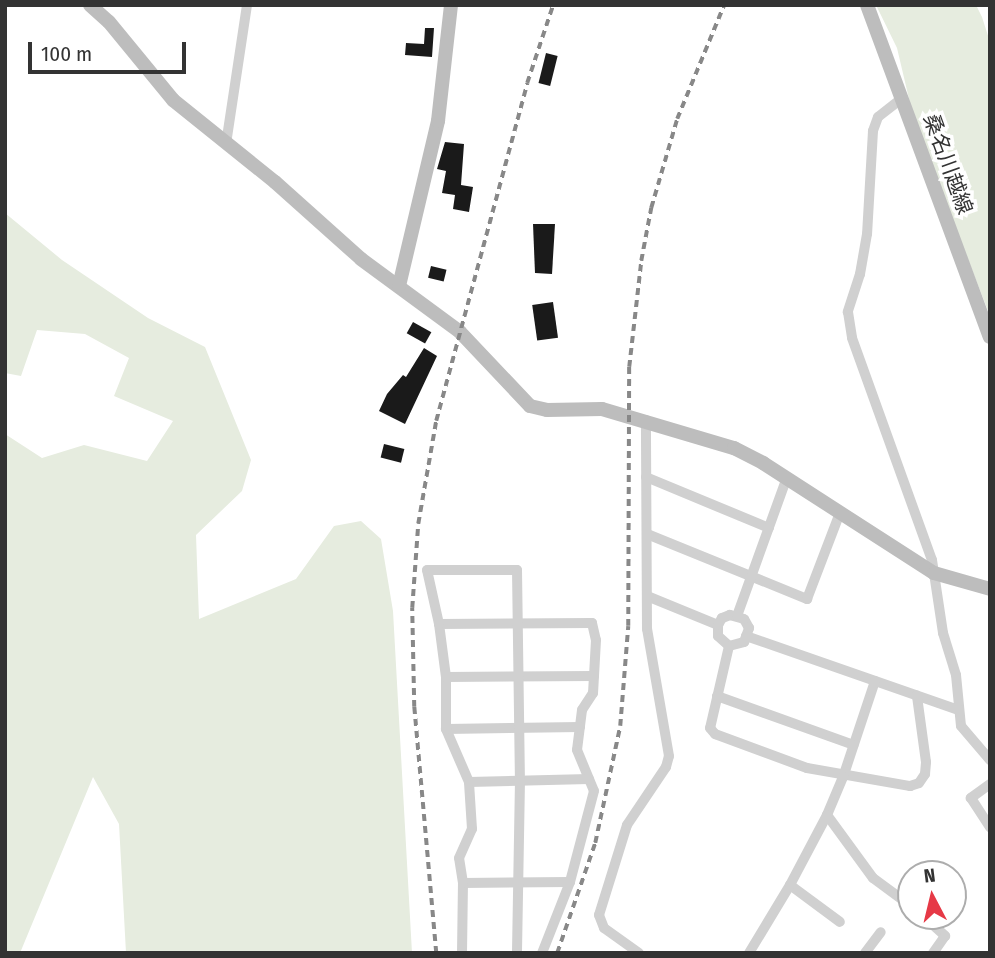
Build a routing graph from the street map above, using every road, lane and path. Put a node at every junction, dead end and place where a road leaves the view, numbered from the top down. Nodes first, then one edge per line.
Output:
1 (90, 5) edge
2 (247, 5) edge
3 (451, 5) edge
4 (867, 5) edge
5 (901, 99) junction
6 (226, 144) junction
7 (399, 286) junction
8 (990, 337) edge
9 (646, 420) junction
10 (646, 477) junction
11 (786, 480) junction
12 (839, 515) junction
13 (769, 528) junction
14 (647, 534) junction
15 (934, 573) junction
16 (751, 578) junction
17 (990, 589) edge
18 (647, 596) junction
19 (737, 615) junction
20 (517, 623) junction
21 (439, 624) junction
22 (718, 625) junction
23 (746, 636) junction
24 (729, 646) junction
25 (518, 676) junction
26 (594, 676) junction
27 (446, 677) junction
28 (875, 681) junction
29 (718, 696) junction
30 (917, 696) junction
31 (959, 710) junction
32 (580, 727) junction
33 (519, 728) junction
34 (446, 729) junction
35 (854, 745) junction
36 (990, 760) edge
37 (843, 777) junction
38 (589, 779) junction
39 (520, 780) junction
40 (469, 782) junction
41 (990, 784) edge
42 (827, 815) junction
43 (990, 827) edge
44 (570, 882) junction
45 (463, 883) junction
46 (519, 884) junction
47 (790, 885) junction
48 (897, 896) edge
49 (840, 922) dead end
50 (938, 930) edge
51 (881, 932) dead end
52 (462, 953) edge
53 (517, 953) edge
54 (542, 953) edge
55 (639, 953) edge
56 (749, 953) edge
57 (865, 953) edge
58 (933, 953) edge

1 - 6 street
2 - 6 street
3 - 7 street
4 - 5 street, 桑名川越線
5 - 8 street, 桑名川越線
5 - 15 street
6 - 7 street
7 - 9 street
9 - 10 street
9 - 11 street
10 - 13 street
10 - 14 street
11 - 12 street
11 - 13 street
12 - 15 street
12 - 16 street
13 - 16 street
14 - 16 street
14 - 18 street
15 - 17 street
15 - 31 street
16 - 19 street
18 - 22 street
18 - 55 street
19 - 22 street
19 - 23 street
20 - 21 street
20 - 21 street
20 - 25 street
20 - 26 street
21 - 27 street
22 - 24 street
23 - 24 street
23 - 28 street
24 - 29 street
25 - 26 street
25 - 27 street
25 - 33 street
26 - 32 street
27 - 34 street
28 - 30 street
28 - 35 street
29 - 35 street
29 - 37 street
30 - 31 street
30 - 37 street
31 - 36 street
32 - 33 street
32 - 38 street
33 - 34 street
33 - 39 street
34 - 40 street
35 - 37 street
37 - 42 street
38 - 39 street
38 - 44 street
39 - 40 street
39 - 46 street
40 - 45 street
41 - 43 street
42 - 47 street
42 - 48 street
44 - 46 street
44 - 54 street
45 - 46 street
45 - 52 street
46 - 53 street
47 - 49 street
47 - 56 street
50 - 58 street
51 - 57 street

